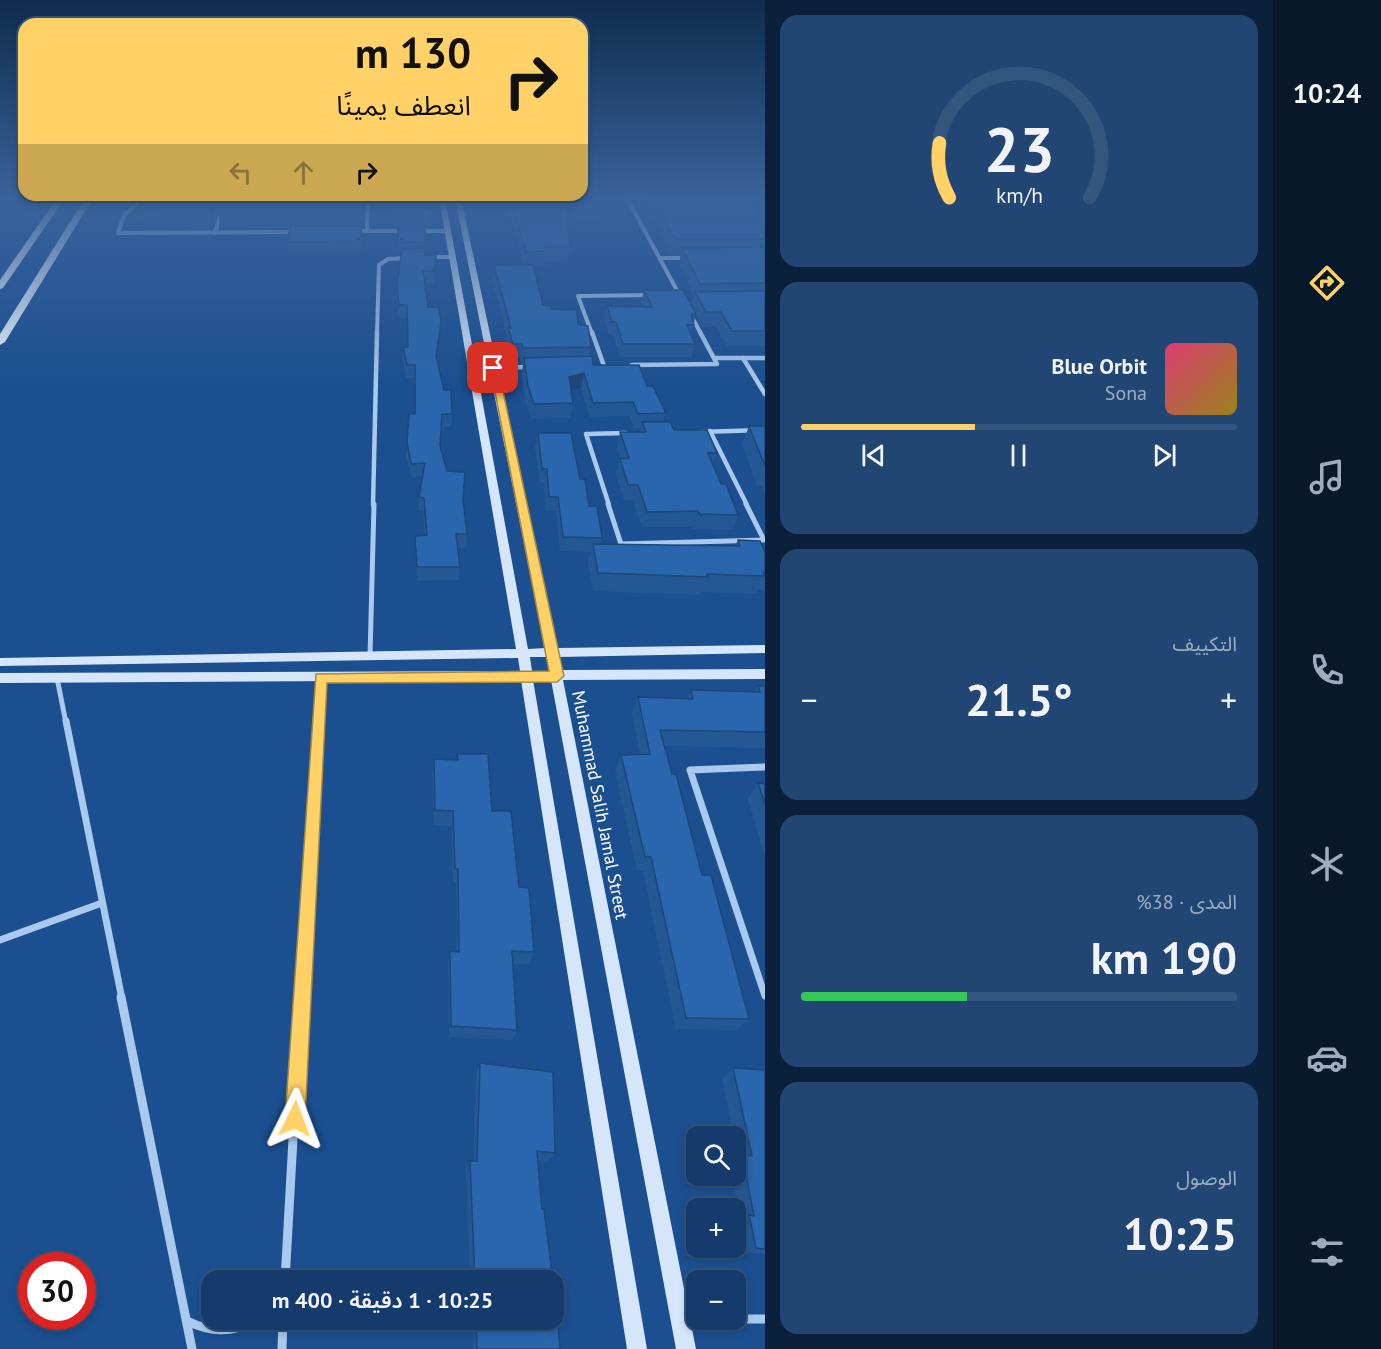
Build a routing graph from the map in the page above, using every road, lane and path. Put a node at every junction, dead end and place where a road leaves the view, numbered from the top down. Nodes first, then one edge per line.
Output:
1 (17, 261) edge
2 (50, 261) edge
3 (385, 261) edge
4 (454, 261) edge
5 (471, 261) edge
6 (661, 261) edge
7 (0, 286) edge
8 (667, 294) edge
9 (679, 294) junction
10 (656, 295) edge
11 (684, 303) edge
12 (689, 312) edge
13 (0, 342) edge
14 (714, 358) junction
15 (742, 358) junction
16 (765, 358) edge
17 (593, 366) edge
18 (604, 366) junction
19 (615, 366) edge
20 (626, 366) edge
21 (537, 367) edge
22 (493, 368) junction
23 (765, 394) edge
24 (765, 430) edge
25 (710, 431) junction
26 (687, 432) edge
27 (631, 433) edge
28 (765, 649) edge
29 (552, 652) junction
30 (523, 653) junction
31 (370, 656) junction
32 (0, 662) edge
33 (765, 674) edge
34 (557, 676) junction
35 (526, 677) junction
36 (0, 678) edge
37 (57, 678) junction
38 (321, 678) junction
39 (765, 767) edge
40 (102, 903) junction
41 (0, 940) edge
42 (765, 996) edge
43 (286, 1270) edge
44 (746, 1319) edge
45 (765, 1319) edge
46 (680, 1320) junction
47 (686, 1320) edge
48 (187, 1321) junction
49 (201, 1329) edge
50 (211, 1330) edge
51 (236, 1330) edge
52 (283, 1330) edge
53 (192, 1349) edge
54 (282, 1349) edge
55 (637, 1349) edge
56 (686, 1349) edge

1 - 7 main road
2 - 13 main road
3 - 31 street
4 - 30 street
5 - 22 street, Muhammad Salih Jamal Street
6 - 9 street
8 - 9 street
9 - 11 street
10 - 18 street
12 - 14 street
14 - 15 street
14 - 20 street
15 - 16 street
15 - 23 street
17 - 18 street
18 - 19 street
21 - 22 street
22 - 29 street, Muhammad Salih Jamal Street
24 - 25 street
25 - 26 street
25 - 27 street
28 - 29 street
29 - 30 street
29 - 34 street, Muhammad Salih Jamal Street
30 - 31 street
30 - 35 street
31 - 32 street
33 - 34 street
34 - 35 street
34 - 46 street, Muhammad Salih Jamal Street
35 - 38 street
35 - 55 street
36 - 37 street
37 - 38 street
37 - 40 street
38 - 43 street
39 - 42 street
40 - 41 street
40 - 48 street
44 - 45 street
46 - 47 street
46 - 56 street, Muhammad Salih Jamal Street
48 - 49 street
48 - 53 street
50 - 51 street
52 - 54 street

